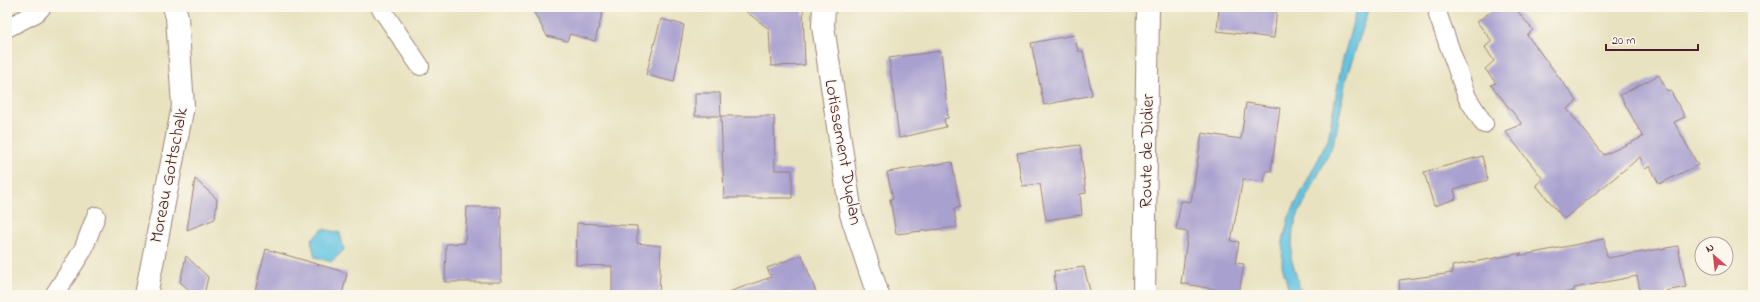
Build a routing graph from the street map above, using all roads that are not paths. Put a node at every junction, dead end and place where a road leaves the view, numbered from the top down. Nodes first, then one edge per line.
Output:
1 (42, 7) edge
2 (174, 7) edge
3 (380, 7) edge
4 (824, 7) edge
5 (1148, 7) edge
6 (1438, 7) edge
7 (7, 28) edge
8 (420, 66) dead end
9 (1484, 124) dead end
10 (96, 216) dead end
11 (54, 295) edge
12 (146, 295) edge
13 (878, 295) edge
14 (1144, 295) edge

1 - 7 lane
2 - 12 street, Moreau Gottschalk
3 - 8 lane
4 - 13 street, Lotissement Duplan
5 - 14 street, Route de Didier
6 - 9 lane
10 - 11 lane

